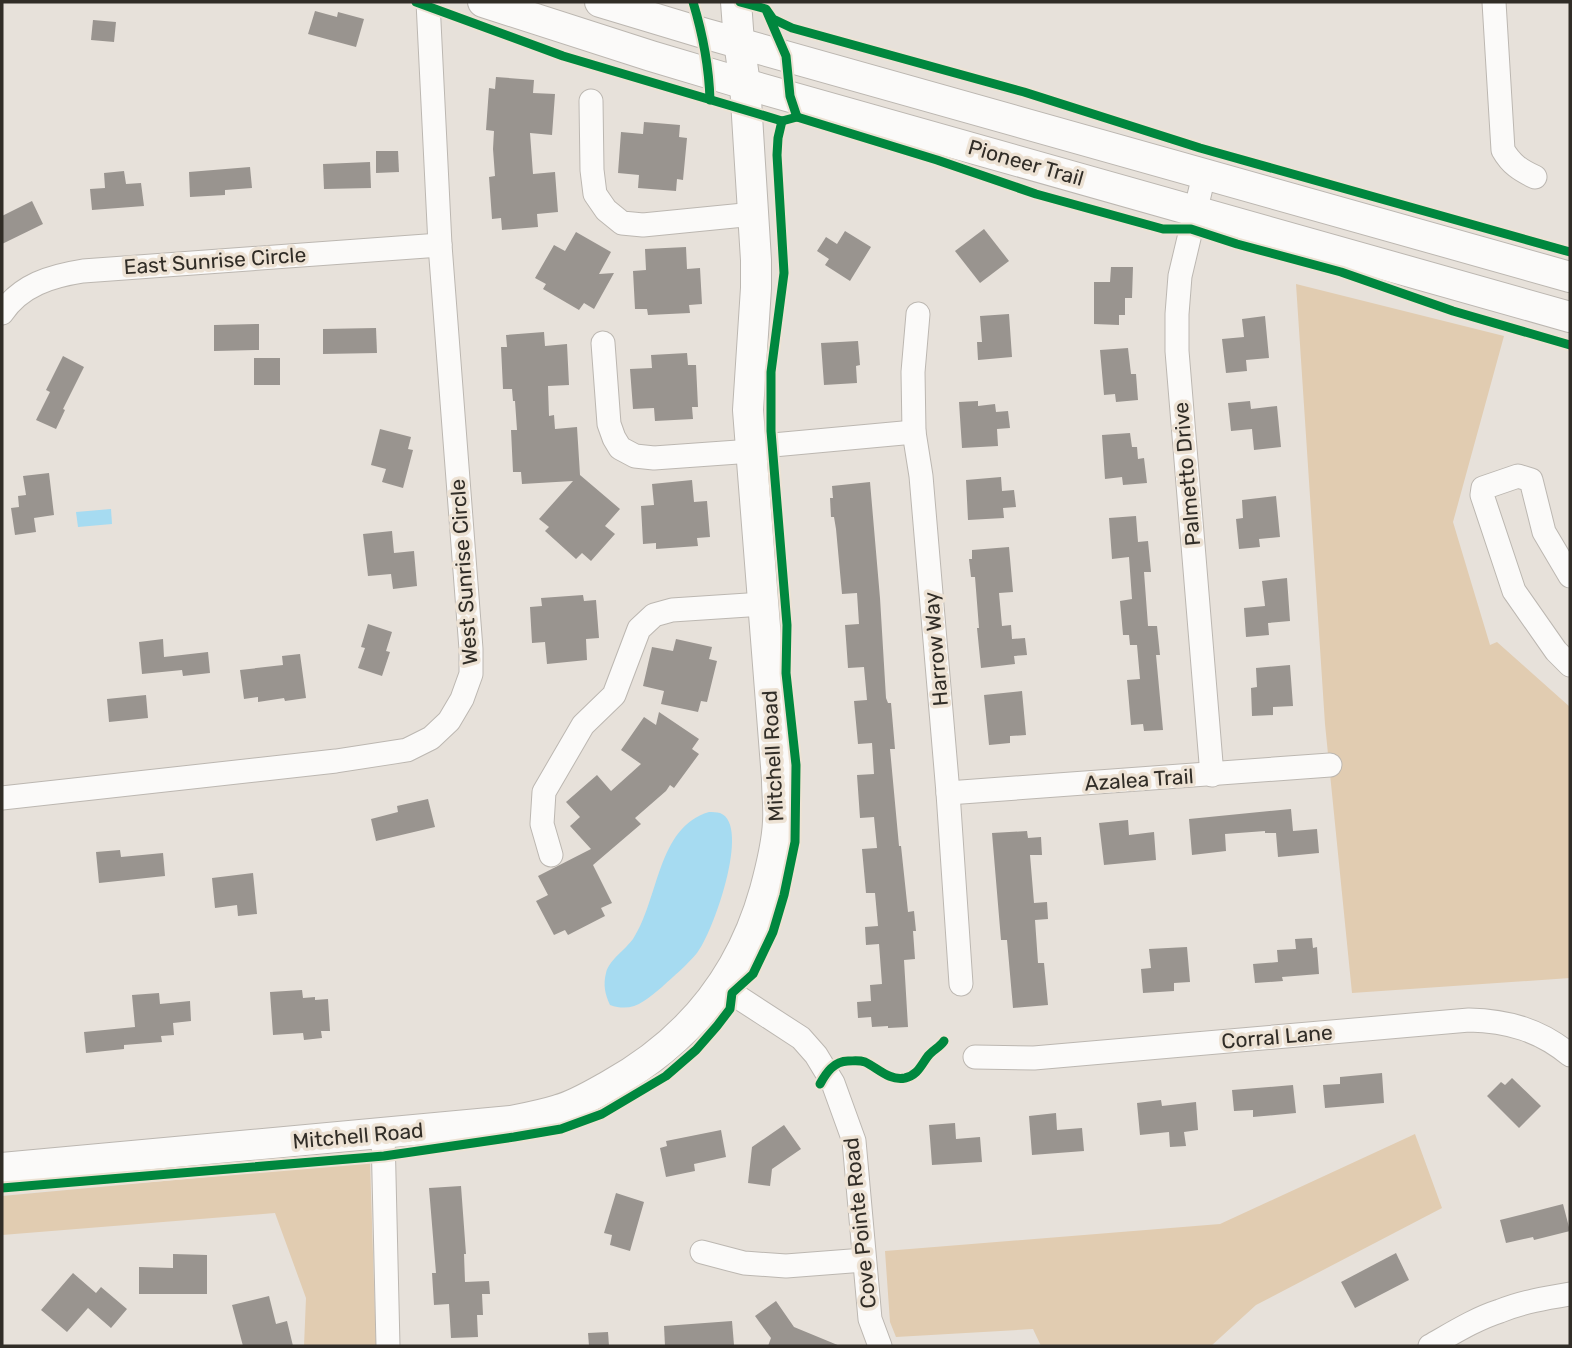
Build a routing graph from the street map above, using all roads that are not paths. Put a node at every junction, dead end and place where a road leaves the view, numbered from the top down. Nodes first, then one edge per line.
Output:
1 (428, 2) edge
2 (484, 2) edge
3 (600, 2) edge
4 (736, 2) edge
5 (1494, 2) edge
6 (739, 42) junction
7 (745, 84) junction
8 (591, 101) dead end
9 (1204, 175) junction
10 (1535, 177) dead end
11 (1195, 212) junction
12 (754, 214) junction
13 (440, 246) junction
14 (1570, 277) edge
15 (2, 313) edge
16 (918, 314) dead end
17 (1570, 317) edge
18 (603, 343) dead end
19 (914, 432) junction
20 (752, 451) junction
21 (1570, 576) edge
22 (762, 604) junction
23 (1570, 665) edge
24 (1330, 765) dead end
25 (1212, 775) junction
26 (948, 793) junction
27 (2, 798) edge
28 (551, 855) dead end
29 (961, 984) dead end
30 (721, 986) junction
31 (1570, 1055) edge
32 (975, 1057) dead end
33 (383, 1134) junction
34 (2, 1168) edge
35 (702, 1252) dead end
36 (864, 1260) junction
37 (1570, 1294) edge
38 (388, 1346) edge
39 (880, 1346) edge
40 (1430, 1346) edge

1 - 13 street, West Sunrise Circle
2 - 7 main road, Pioneer Trail
3 - 6 main road, Pioneer Trail
4 - 6 main road, Mitchell Road
5 - 10 street
6 - 7 main road, Mitchell Road
6 - 9 main road, Pioneer Trail
7 - 11 main road, Pioneer Trail
7 - 12 main road, Mitchell Road
8 - 12 street
9 - 11 street, Palmetto Drive
9 - 14 main road, Pioneer Trail
11 - 17 main road, Pioneer Trail
11 - 25 street, Palmetto Drive
12 - 20 main road, Mitchell Road
13 - 15 street, East Sunrise Circle
13 - 27 street, West Sunrise Circle
16 - 19 street, Harrow Way
18 - 20 street
19 - 20 street
19 - 26 street, Harrow Way
20 - 22 main road, Mitchell Road
21 - 23 street
22 - 28 street
22 - 30 main road, Mitchell Road
24 - 25 street, Azalea Trail
25 - 26 street, Azalea Trail
26 - 29 street, Harrow Way
30 - 33 main road, Mitchell Road
30 - 36 street, Cove Pointe Road
31 - 32 street, Corral Lane
33 - 34 main road, Mitchell Road
33 - 38 street
35 - 36 street
36 - 39 street, Cove Pointe Road
37 - 40 street

